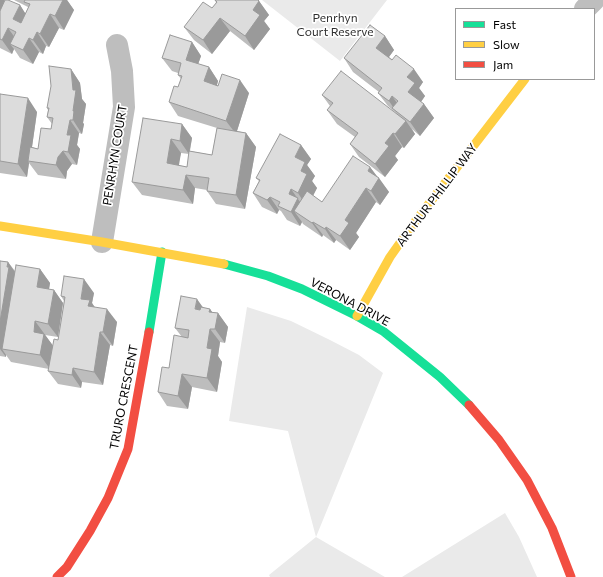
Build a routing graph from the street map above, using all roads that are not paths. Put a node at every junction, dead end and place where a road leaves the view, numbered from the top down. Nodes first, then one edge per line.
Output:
1 (594, 0) edge
2 (586, 8) edge
3 (117, 45) dead end
4 (524, 80) edge
5 (0, 226) edge
6 (102, 242) junction
7 (162, 252) junction
8 (357, 316) junction
9 (58, 577) edge
10 (571, 577) edge

1 - 2 street
3 - 6 street, PENRHYN COURT
4 - 8 street, ARTHUR PHILLIP WAY
5 - 6 street, VERONA DRIVE
6 - 7 street, VERONA DRIVE
7 - 8 street, VERONA DRIVE
7 - 9 street, TRURO CRESCENT
8 - 10 street, VERONA DRIVE

